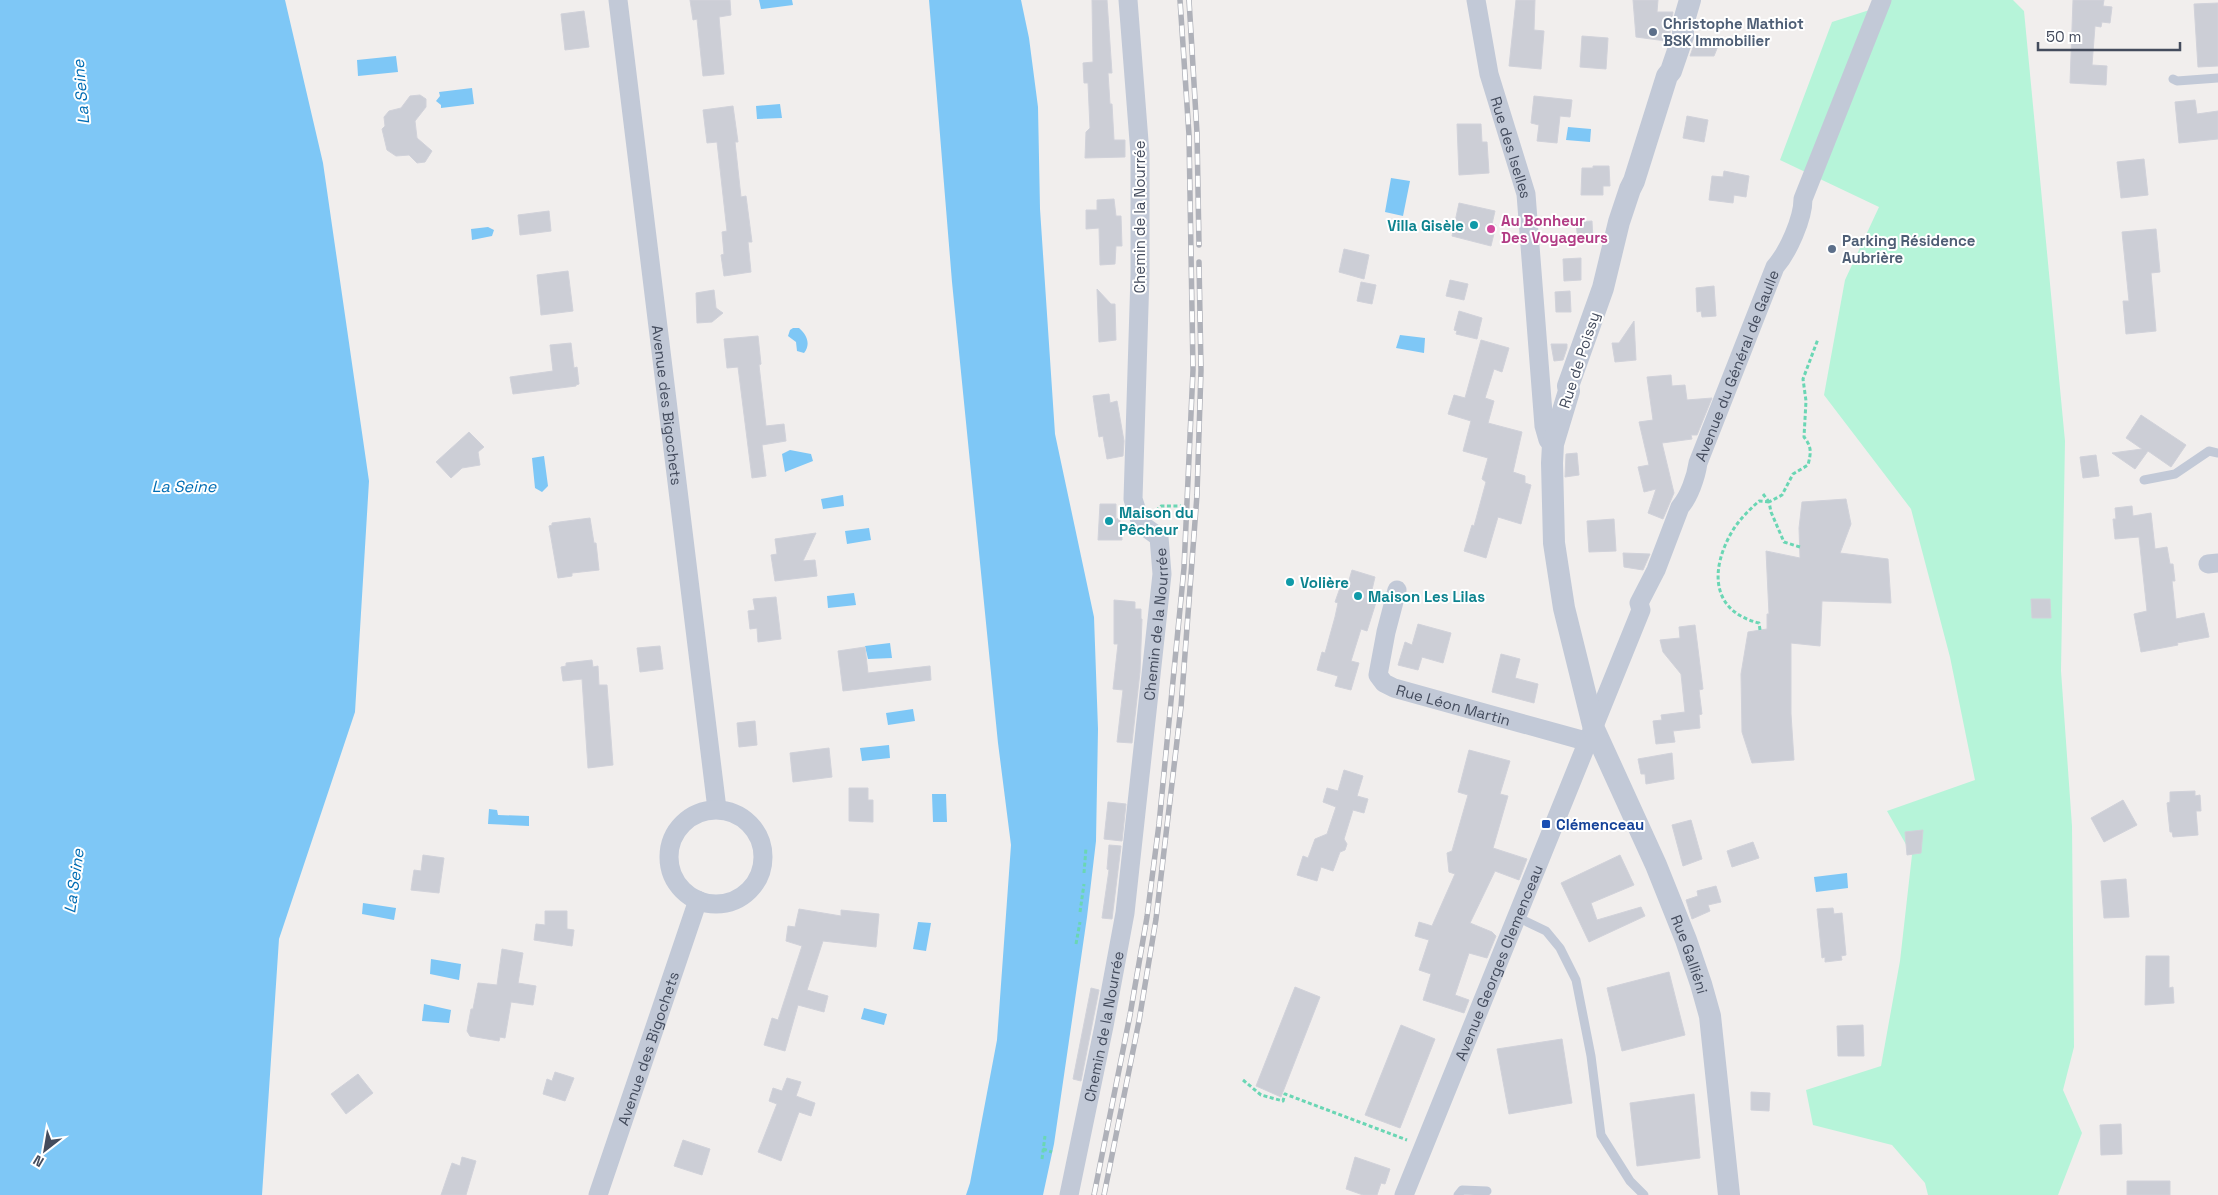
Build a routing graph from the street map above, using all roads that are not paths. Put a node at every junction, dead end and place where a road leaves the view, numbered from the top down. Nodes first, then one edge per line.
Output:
1 (618, 0) edge
2 (1128, 0) edge
3 (1476, 0) edge
4 (1690, 0) edge
5 (1882, 0) edge
6 (2218, 78) edge
7 (2173, 79) dead end
8 (1553, 444) junction
9 (2218, 453) edge
10 (2144, 480) dead end
11 (1397, 590) dead end
12 (1591, 736) junction
13 (716, 810) junction
14 (698, 900) junction
15 (1517, 918) junction
16 (1487, 1192) dead end
17 (598, 1195) edge
18 (1069, 1195) edge
19 (1404, 1195) edge
20 (1458, 1195) edge
21 (1644, 1195) edge
22 (1729, 1195) edge

1 - 13 street, Avenue des Bigochets
2 - 18 street, Chemin de la Nourrée
3 - 8 street, Rue des Iselles
4 - 8 street, Rue de Poissy
5 - 12 street, Avenue du Général de Gaulle
6 - 7 lane
8 - 12 street, Rue de Poissy
9 - 10 lane
11 - 12 street, Rue Léon Martin
12 - 15 street, Avenue Georges Clemenceau
12 - 22 street, Rue Galliéni
13 - 14 street
13 - 14 street
14 - 17 street, Avenue des Bigochets
15 - 19 street, Avenue Georges Clemenceau
15 - 21 lane
16 - 20 lane

